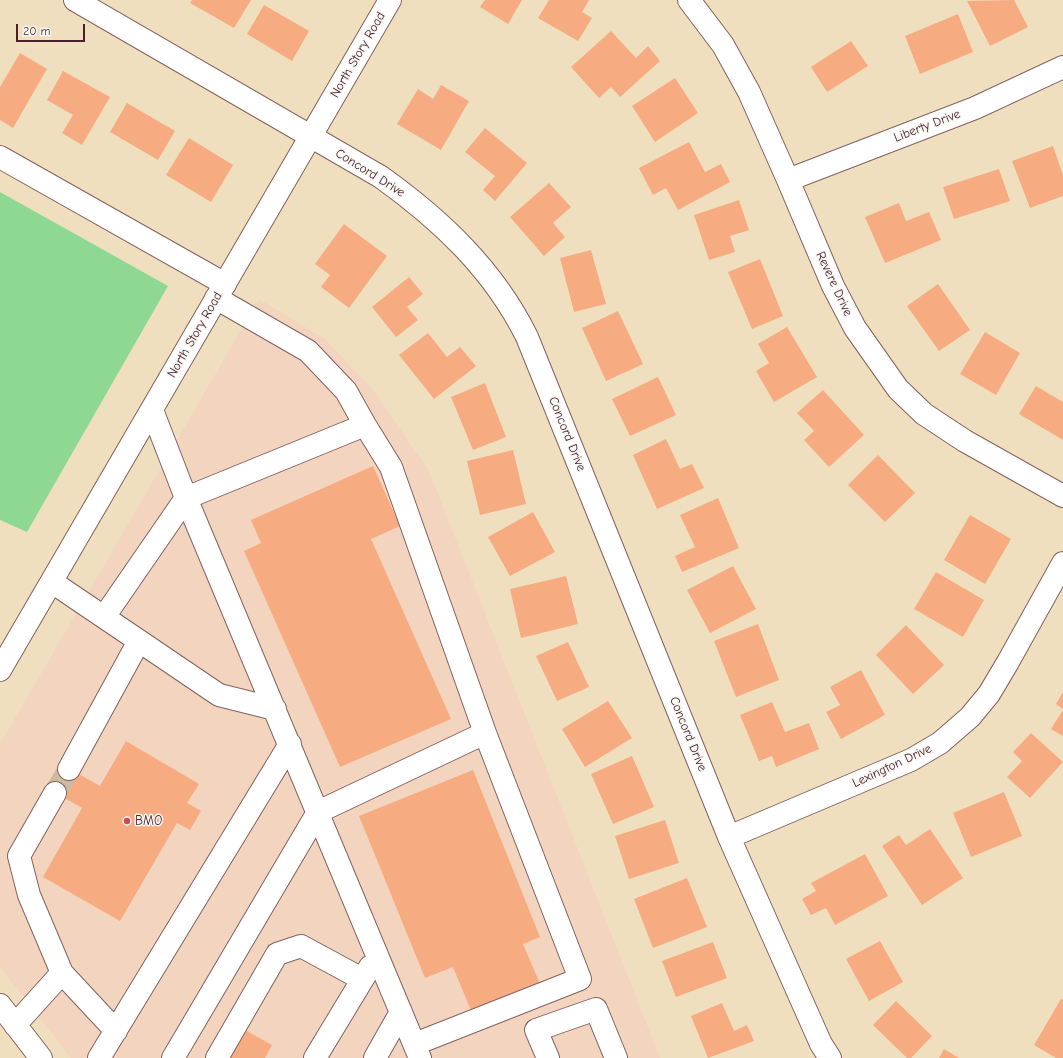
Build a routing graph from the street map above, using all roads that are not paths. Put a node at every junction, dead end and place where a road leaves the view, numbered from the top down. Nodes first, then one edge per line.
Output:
1 (74, 0) edge
2 (390, 0) edge
3 (689, 0) edge
4 (1063, 67) edge
5 (310, 137) junction
6 (0, 157) edge
7 (788, 180) junction
8 (220, 291) junction
9 (152, 410) junction
10 (365, 425) junction
11 (1063, 496) edge
12 (186, 498) junction
13 (1063, 563) edge
14 (52, 582) junction
15 (104, 617) junction
16 (139, 641) junction
17 (0, 670) edge
18 (275, 709) junction
19 (485, 733) junction
20 (290, 744) junction
21 (70, 769) tunnel mouth
22 (56, 793) tunnel mouth
23 (318, 812) junction
24 (729, 837) junction
25 (377, 954) junction
26 (62, 973) junction
27 (362, 979) junction
28 (0, 1005) edge
29 (401, 1012) junction
30 (15, 1025) junction
31 (116, 1031) junction
32 (417, 1051) edge
33 (41, 1058) edge
34 (99, 1058) edge
35 (173, 1058) edge
36 (218, 1058) edge
37 (315, 1058) edge
38 (375, 1058) edge
39 (548, 1058) edge
40 (616, 1058) edge
41 (830, 1058) edge

1 - 5 street, Concord Drive
2 - 5 street, North Story Road
3 - 7 street, Revere Drive
4 - 7 street, Liberty Drive
5 - 8 street, North Story Road
5 - 24 street, Concord Drive
6 - 8 street
7 - 11 street, Revere Drive
8 - 9 street, North Story Road
8 - 10 street
9 - 12 street
9 - 14 street, North Story Road
10 - 12 street
10 - 19 street
12 - 15 street
12 - 18 street
13 - 24 street, Lexington Drive
14 - 15 street
14 - 17 street, North Story Road
15 - 16 street
16 - 18 street
16 - 21 street
18 - 20 street
19 - 23 street
19 - 32 street
20 - 23 street
20 - 31 street
22 - 26 street
23 - 25 street
23 - 35 street
24 - 41 street, Concord Drive
25 - 27 street
25 - 29 street
26 - 30 street
26 - 31 street
27 - 36 street
27 - 37 street
28 - 30 street
29 - 32 street
29 - 38 street
30 - 33 street
31 - 34 street
39 - 40 street

